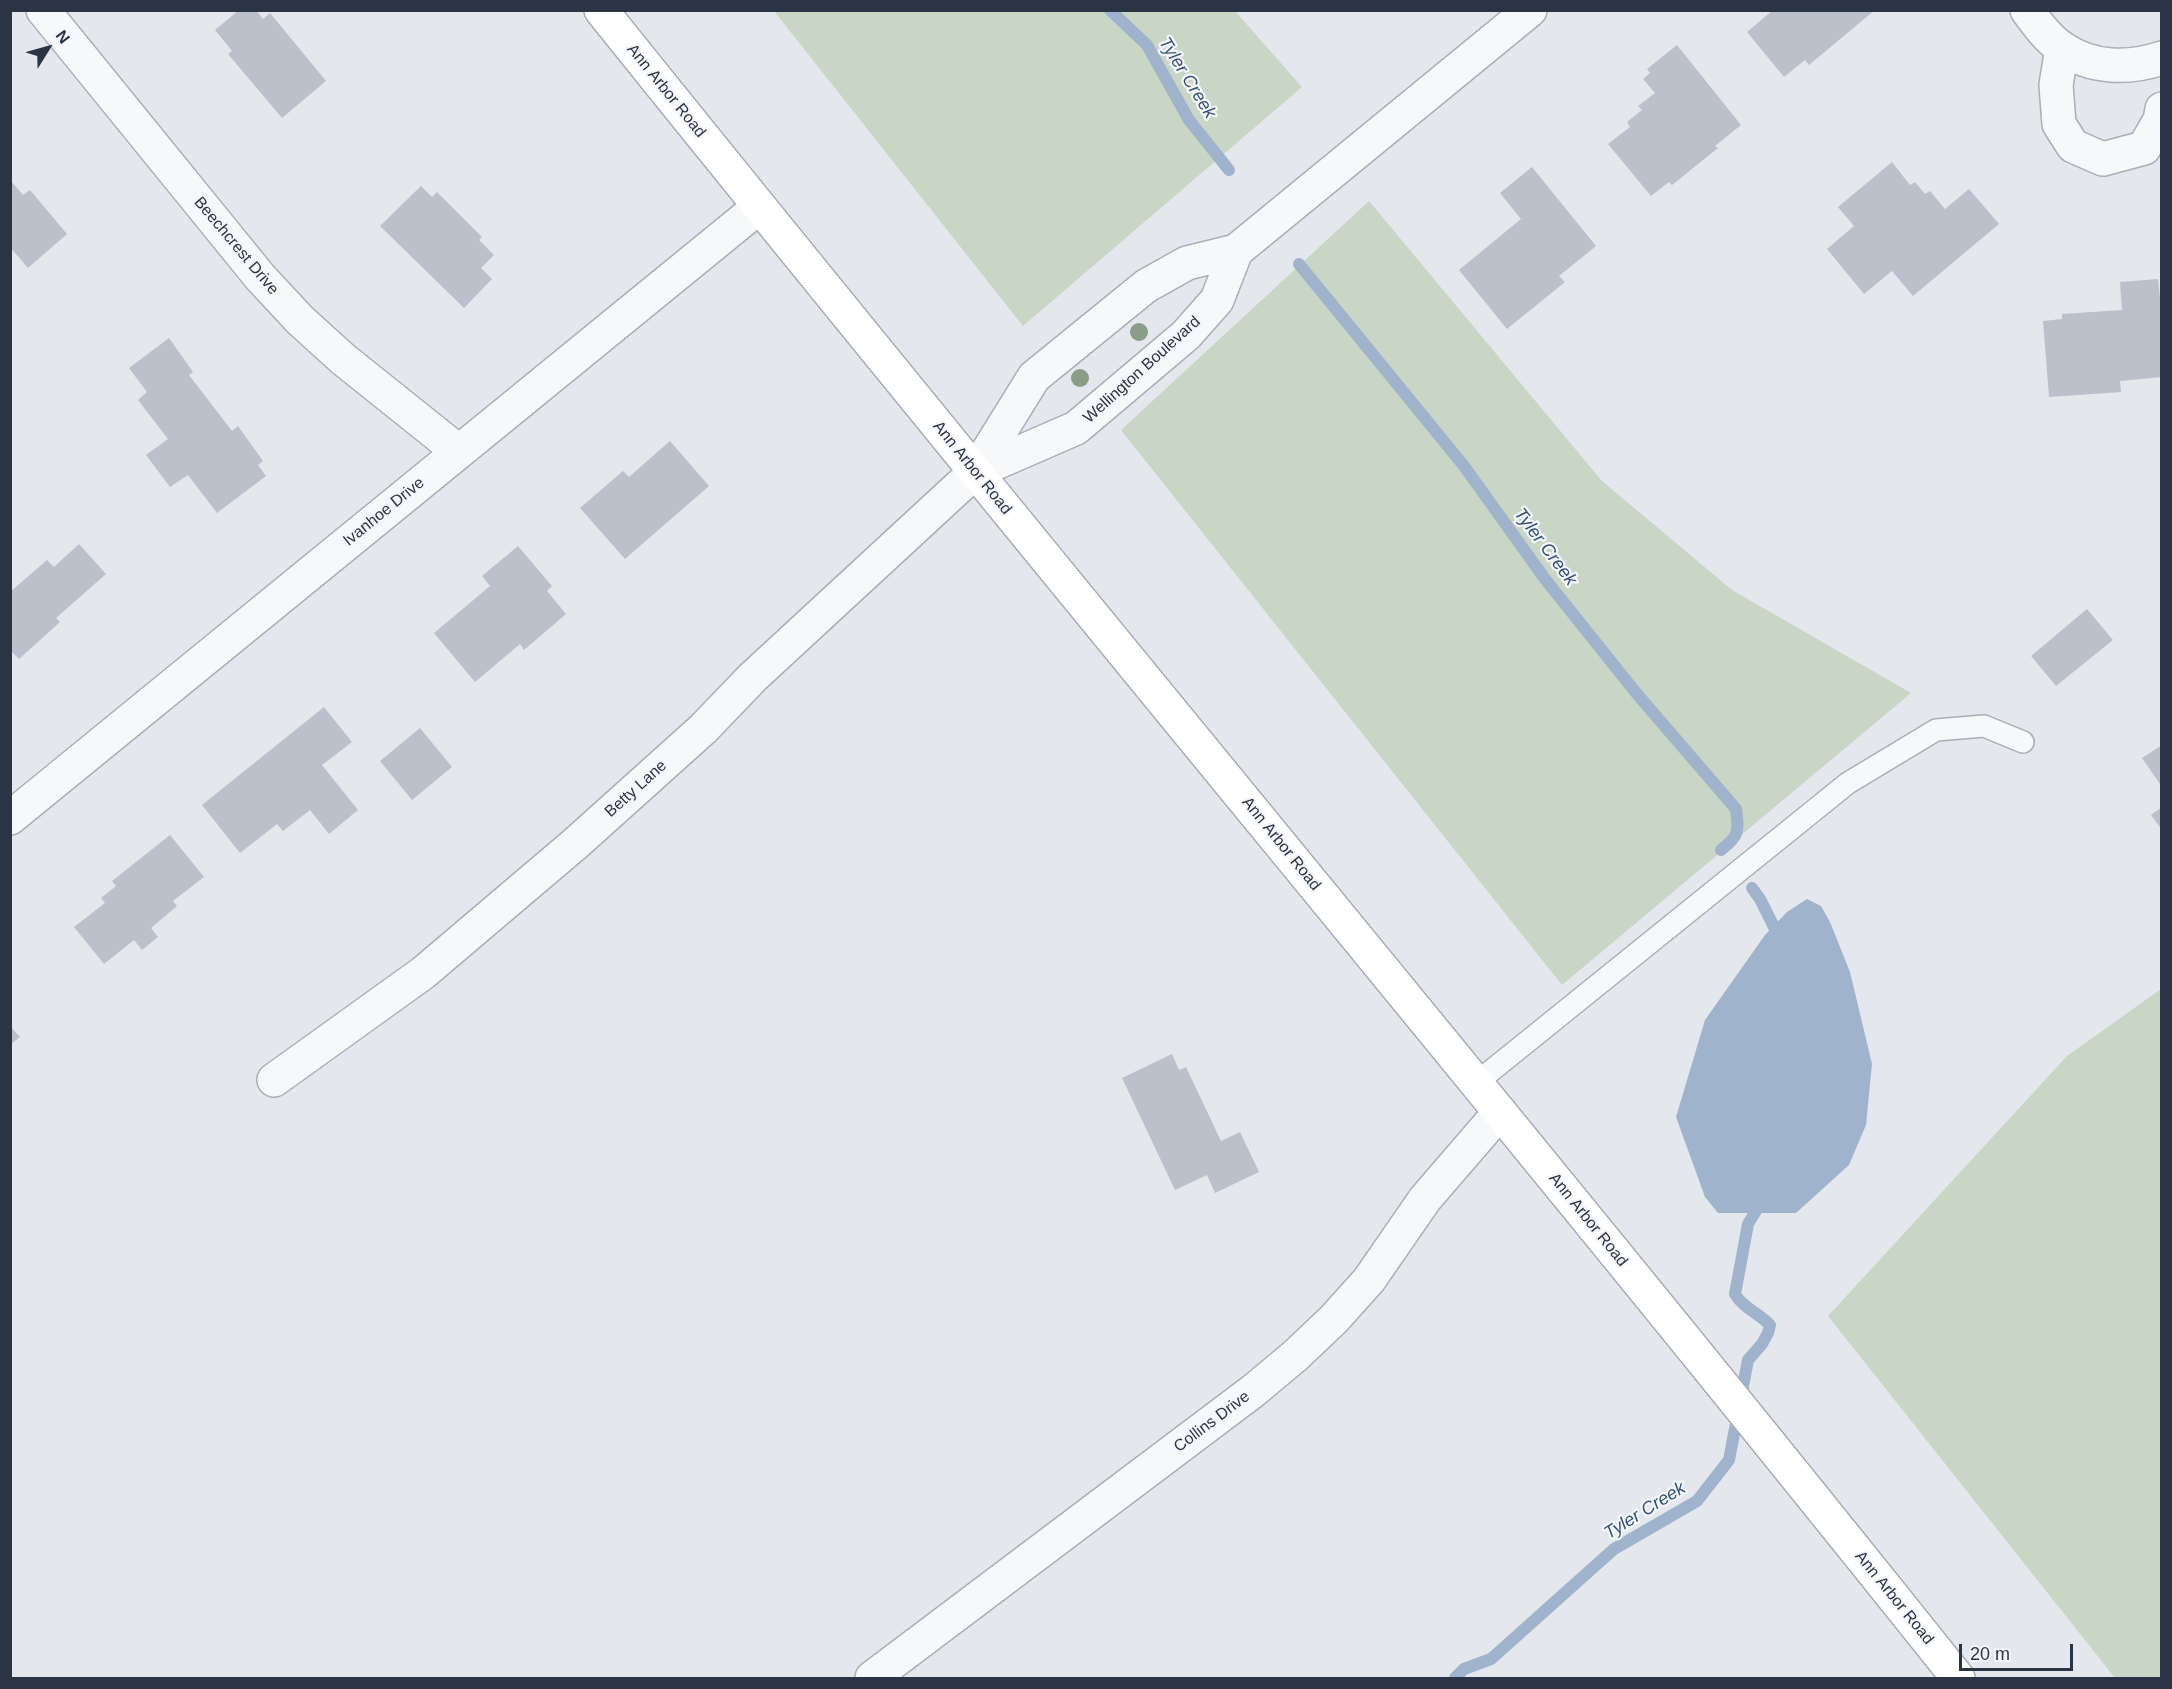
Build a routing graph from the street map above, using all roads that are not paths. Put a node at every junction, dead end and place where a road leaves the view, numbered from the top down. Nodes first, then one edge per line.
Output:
1 (43, 10) edge
2 (601, 10) edge
3 (1530, 10) edge
4 (2026, 10) edge
5 (2062, 48) junction
6 (2162, 58) edge
7 (2162, 109) edge
8 (759, 207) junction
9 (1236, 251) junction
10 (458, 451) junction
11 (975, 472) junction
12 (2023, 742) dead end
13 (10, 818) edge
14 (274, 1080) dead end
15 (1476, 1083) junction
16 (1500, 1112) junction
17 (872, 1678) edge
18 (1958, 1678) edge

1 - 10 street, Beechcrest Drive
2 - 8 main road, Ann Arbor Road
3 - 9 street, Wellington Boulevard
4 - 5 street
5 - 6 street
5 - 7 street
8 - 10 street, Ivanhoe Drive
8 - 11 main road, Ann Arbor Road
9 - 11 street, Wellington Boulevard
9 - 11 street, Wellington Boulevard
10 - 13 street, Ivanhoe Drive
11 - 14 street, Betty Lane
11 - 15 main road, Ann Arbor Road
12 - 15 lane
15 - 16 main road, Ann Arbor Road
16 - 17 street, Collins Drive
16 - 18 main road, Ann Arbor Road

